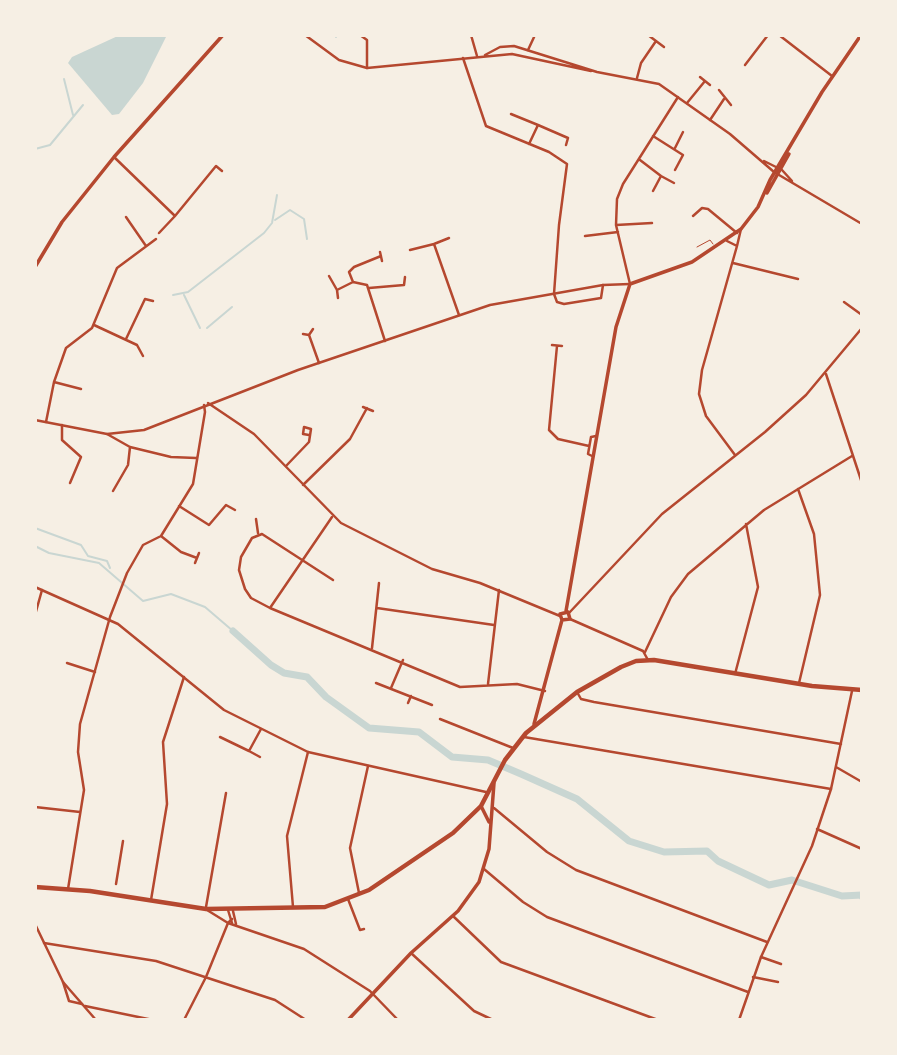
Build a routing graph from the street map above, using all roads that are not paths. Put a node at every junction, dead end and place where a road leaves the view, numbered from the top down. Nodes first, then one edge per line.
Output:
1 (223, 35) edge
2 (305, 35) edge
3 (360, 35) edge
4 (471, 35) edge
5 (535, 35) edge
6 (648, 35) edge
7 (768, 35) edge
8 (779, 35) edge
9 (861, 35) edge
10 (656, 41) junction
11 (664, 47) dead end
12 (527, 50) junction
13 (537, 53) junction
14 (485, 55) junction
15 (477, 56) junction
16 (463, 58) junction
17 (536, 60) junction
18 (745, 65) dead end
19 (367, 68) junction
20 (595, 71) junction
21 (832, 76) junction
22 (637, 78) junction
23 (700, 78) dead end
24 (705, 81) junction
25 (710, 85) dead end
26 (719, 90) dead end
27 (678, 97) junction
28 (724, 99) junction
29 (687, 103) junction
30 (731, 105) dead end
31 (512, 114) dead end
32 (710, 120) junction
33 (537, 124) junction
34 (683, 132) dead end
35 (653, 136) junction
36 (529, 144) junction
37 (566, 145) dead end
38 (674, 149) junction
39 (114, 157) junction
40 (640, 160) junction
41 (675, 170) dead end
42 (222, 171) dead end
43 (778, 171) junction
44 (661, 176) junction
45 (674, 183) dead end
46 (653, 191) dead end
47 (175, 216) junction
48 (643, 216) dead end
49 (693, 216) dead end
50 (126, 217) dead end
51 (645, 223) junction
52 (652, 223) dead end
53 (617, 225) junction
54 (862, 225) edge
55 (739, 231) junction
56 (618, 232) junction
57 (159, 233) dead end
58 (586, 236) dead end
59 (449, 238) dead end
60 (156, 239) dead end
61 (727, 241) junction
62 (434, 244) junction
63 (146, 246) junction
64 (737, 246) junction
65 (697, 247) dead end
66 (716, 248) junction
67 (410, 250) dead end
68 (381, 257) dead end
69 (733, 263) junction
70 (35, 267) edge
71 (329, 276) dead end
72 (405, 277) dead end
73 (798, 279) dead end
74 (353, 282) junction
75 (630, 284) junction
76 (603, 285) junction
77 (369, 288) junction
78 (337, 290) junction
79 (554, 294) junction
80 (544, 295) junction
81 (338, 298) dead end
82 (153, 301) dead end
83 (545, 302) dead end
84 (844, 302) dead end
85 (459, 315) junction
86 (862, 315) edge
87 (94, 325) junction
88 (862, 328) edge
89 (313, 329) dead end
90 (303, 334) dead end
91 (309, 335) junction
92 (126, 339) junction
93 (385, 341) junction
94 (552, 345) dead end
95 (143, 356) dead end
96 (319, 363) junction
97 (826, 373) junction
98 (54, 382) junction
99 (81, 388) dead end
100 (208, 403) junction
101 (204, 405) junction
102 (373, 411) dead end
103 (35, 420) edge
104 (46, 422) junction
105 (62, 425) junction
106 (107, 434) junction
107 (309, 435) dead end
108 (596, 436) junction
109 (589, 446) junction
110 (130, 447) junction
111 (735, 455) junction
112 (592, 456) junction
113 (852, 456) junction
114 (196, 458) junction
115 (286, 466) junction
116 (70, 483) dead end
117 (862, 483) edge
118 (303, 485) junction
119 (798, 489) junction
120 (113, 491) dead end
121 (179, 506) junction
122 (235, 510) dead end
123 (332, 517) junction
124 (256, 519) dead end
125 (746, 524) junction
126 (258, 534) junction
127 (161, 536) junction
128 (199, 553) dead end
129 (197, 558) junction
130 (302, 559) junction
131 (195, 563) dead end
132 (333, 580) dead end
133 (379, 583) dead end
134 (35, 587) edge
135 (42, 590) junction
136 (499, 590) junction
137 (270, 608) junction
138 (377, 608) junction
139 (567, 612) junction
140 (35, 615) edge
141 (561, 618) junction
142 (570, 619) junction
143 (110, 620) junction
144 (494, 625) junction
145 (372, 648) junction
146 (645, 652) junction
147 (403, 660) junction
148 (648, 660) junction
149 (66, 663) dead end
150 (94, 672) junction
151 (734, 674) junction
152 (184, 677) junction
153 (376, 682) dead end
154 (862, 683) edge
155 (798, 684) junction
156 (488, 685) junction
157 (391, 688) junction
158 (861, 690) edge
159 (545, 691) junction
160 (852, 691) junction
161 (577, 692) junction
162 (411, 696) junction
163 (408, 703) dead end
164 (432, 705) dead end
165 (440, 719) dead end
166 (533, 726) junction
167 (261, 729) junction
168 (219, 737) dead end
169 (523, 737) junction
170 (841, 744) junction
171 (513, 748) junction
172 (249, 751) junction
173 (308, 752) junction
174 (260, 757) dead end
175 (368, 766) junction
176 (836, 767) junction
177 (495, 780) junction
178 (862, 782) edge
179 (831, 789) junction
180 (489, 791) junction
181 (226, 793) dead end
182 (481, 806) junction
183 (35, 807) edge
184 (493, 807) junction
185 (80, 812) junction
186 (501, 816) junction
187 (492, 820) junction
188 (817, 830) junction
189 (491, 831) junction
190 (123, 841) dead end
191 (862, 849) edge
192 (484, 869) junction
193 (116, 884) dead end
194 (35, 887) edge
195 (68, 889) junction
196 (359, 894) junction
197 (348, 899) junction
198 (151, 901) junction
199 (206, 909) junction
200 (293, 909) junction
201 (230, 911) junction
202 (453, 916) junction
203 (230, 921) junction
204 (35, 924) edge
205 (364, 929) dead end
206 (767, 942) junction
207 (44, 943) junction
208 (411, 953) junction
209 (761, 957) junction
210 (781, 964) dead end
211 (206, 977) junction
212 (753, 977) junction
213 (62, 982) junction
214 (778, 982) dead end
215 (748, 992) junction
216 (373, 994) junction
217 (83, 1005) junction
218 (96, 1020) edge
219 (153, 1020) edge
220 (184, 1020) edge
221 (306, 1020) edge
222 (348, 1020) edge
223 (398, 1020) edge
224 (493, 1020) edge
225 (658, 1020) edge
226 (738, 1020) edge

1 - 39 main road
2 - 19 street
3 - 19 street
4 - 15 street
5 - 12 street
6 - 10 street
7 - 18 street
8 - 21 street
9 - 21 main road
10 - 11 street
10 - 22 street
12 - 13 street
12 - 14 street
13 - 17 street
13 - 20 street
14 - 15 street
14 - 17 street
15 - 16 street
16 - 19 street
16 - 36 street
17 - 20 street
20 - 22 street
21 - 43 main road
22 - 27 street
23 - 24 street
24 - 25 street
24 - 29 street
26 - 28 street
27 - 29 street
27 - 35 street
28 - 30 street
28 - 32 street
29 - 32 street
31 - 33 street
32 - 43 street
33 - 36 street
33 - 37 street
34 - 38 street
35 - 38 street
35 - 40 street
36 - 79 street
38 - 41 street
39 - 47 street
39 - 70 main road
40 - 44 street
40 - 53 street
42 - 47 street
43 - 54 street
43 - 55 main road
44 - 45 street
44 - 46 street
47 - 57 street
48 - 51 street
49 - 55 street
50 - 63 street
51 - 52 street
51 - 53 street
53 - 56 street
55 - 61 main road
55 - 64 street
56 - 58 street
56 - 75 street
59 - 62 street
60 - 63 street
61 - 64 street
61 - 66 main road
62 - 67 street
62 - 85 street
63 - 87 street
64 - 69 street
65 - 66 lane
66 - 75 main road
68 - 74 street
69 - 73 street
69 - 111 street
71 - 78 street
72 - 77 street
74 - 77 street
74 - 78 street
75 - 76 street
75 - 108 main road
76 - 79 street
76 - 79 street
77 - 93 street
78 - 81 street
79 - 80 street
80 - 83 street
80 - 85 street
82 - 92 street
84 - 86 street
85 - 93 street
87 - 92 street
87 - 98 street
88 - 97 street
89 - 91 street
90 - 91 street
91 - 96 street
92 - 95 street
93 - 96 street
94 - 109 street
96 - 100 street
97 - 111 street
97 - 113 street
98 - 99 street
98 - 104 street
100 - 101 street
100 - 115 street
101 - 106 street
101 - 114 street
102 - 118 street
103 - 104 street
104 - 105 street
105 - 106 street
105 - 116 street
106 - 110 street
107 - 115 street
108 - 109 street
108 - 112 main road
109 - 112 street
110 - 114 street
110 - 120 street
111 - 139 street
112 - 139 main road
113 - 117 street
113 - 119 street
114 - 121 street
115 - 118 street
118 - 123 street
119 - 125 street
119 - 155 street
121 - 122 street
121 - 127 street
123 - 130 street
123 - 136 street
124 - 126 street
125 - 146 street
125 - 151 street
126 - 130 street
126 - 137 street
127 - 129 street
127 - 143 street
128 - 129 street
129 - 131 street
130 - 132 street
130 - 137 street
133 - 138 street
134 - 135 street
135 - 140 street
135 - 143 street
136 - 141 street
136 - 144 street
137 - 145 street
138 - 144 street
138 - 145 street
139 - 141 main road
139 - 142 main road
141 - 142 main road
141 - 159 main road
142 - 146 street
143 - 150 street
143 - 152 street
144 - 156 street
145 - 147 street
146 - 148 street
147 - 156 street
147 - 157 street
148 - 151 highway
148 - 161 highway
149 - 150 street
150 - 185 street
151 - 155 highway
152 - 167 street
152 - 198 street
153 - 157 street
154 - 158 street
155 - 160 highway
156 - 159 street
157 - 162 street
158 - 160 highway
159 - 166 main road
160 - 170 street
161 - 166 highway
161 - 170 street
162 - 163 street
162 - 164 street
165 - 171 street
166 - 169 highway
167 - 172 street
167 - 173 street
168 - 172 street
169 - 171 highway
169 - 179 street
170 - 176 street
171 - 177 highway
172 - 174 street
173 - 175 street
173 - 200 street
175 - 180 street
175 - 196 street
176 - 178 street
176 - 179 street
177 - 180 highway
177 - 184 main road
179 - 188 street
180 - 182 highway
181 - 199 street
182 - 189 main road
182 - 196 highway
183 - 185 street
184 - 186 street
184 - 187 main road
185 - 195 street
186 - 187 street
186 - 206 street
187 - 189 main road
188 - 191 street
188 - 206 street
189 - 192 main road
190 - 193 street
192 - 202 main road
192 - 215 street
194 - 195 highway
195 - 198 highway
196 - 197 highway
197 - 200 highway
197 - 205 street
198 - 199 highway
199 - 201 highway
199 - 203 street
200 - 201 highway
201 - 203 street
202 - 208 main road
202 - 225 street
203 - 211 street
203 - 216 street
204 - 207 street
206 - 209 street
207 - 211 street
207 - 213 street
208 - 216 main road
208 - 224 street
209 - 210 street
209 - 212 street
211 - 220 street
211 - 221 street
212 - 214 street
212 - 215 street
213 - 217 street
213 - 217 street
215 - 226 street
216 - 222 main road
216 - 223 street
217 - 218 street
217 - 219 street

